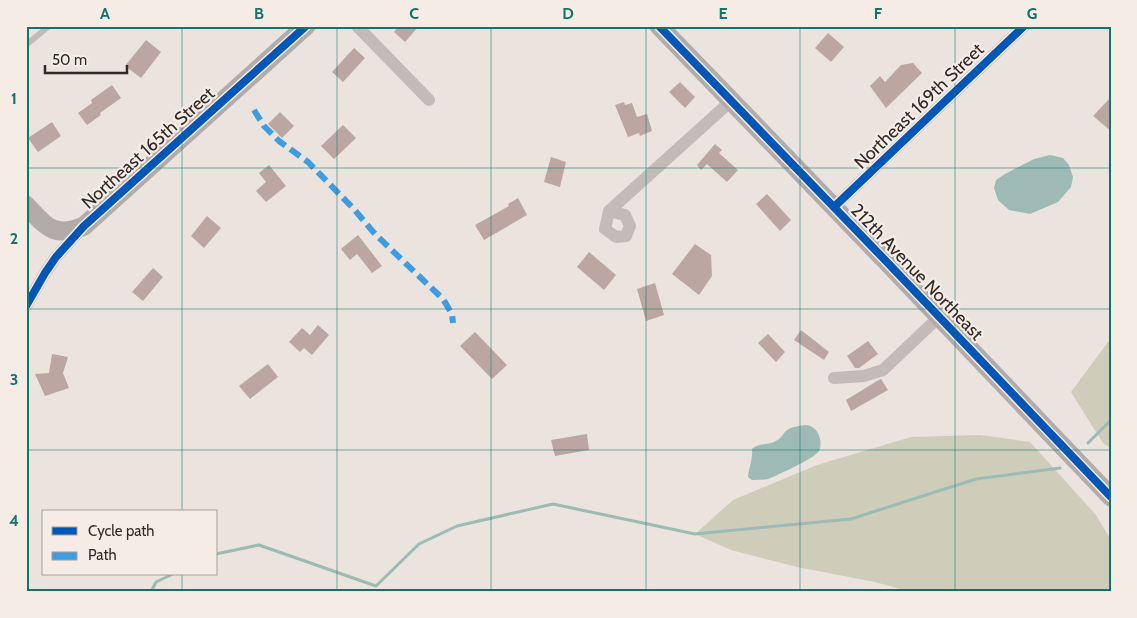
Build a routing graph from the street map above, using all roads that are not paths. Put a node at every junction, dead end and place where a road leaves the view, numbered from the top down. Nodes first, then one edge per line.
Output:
1 (48, 26) edge
2 (306, 26) edge
3 (357, 26) edge
4 (659, 26) edge
5 (1024, 26) edge
6 (26, 45) edge
7 (429, 100) dead end
8 (731, 101) junction
9 (26, 205) edge
10 (834, 207) junction
11 (609, 211) dead end
12 (84, 226) junction
13 (26, 306) edge
14 (939, 317) junction
15 (834, 378) dead end
16 (1111, 497) edge

1 - 6 lane
2 - 12 street, Northeast 165th Street
3 - 7 street
4 - 8 street, 212th Avenue Northeast
5 - 10 street, Northeast 169th Street
8 - 10 street, 212th Avenue Northeast
8 - 11 street
9 - 12 street
10 - 14 street, 212th Avenue Northeast
12 - 13 street, Northeast 165th Street
14 - 15 street
14 - 16 street, 212th Avenue Northeast

